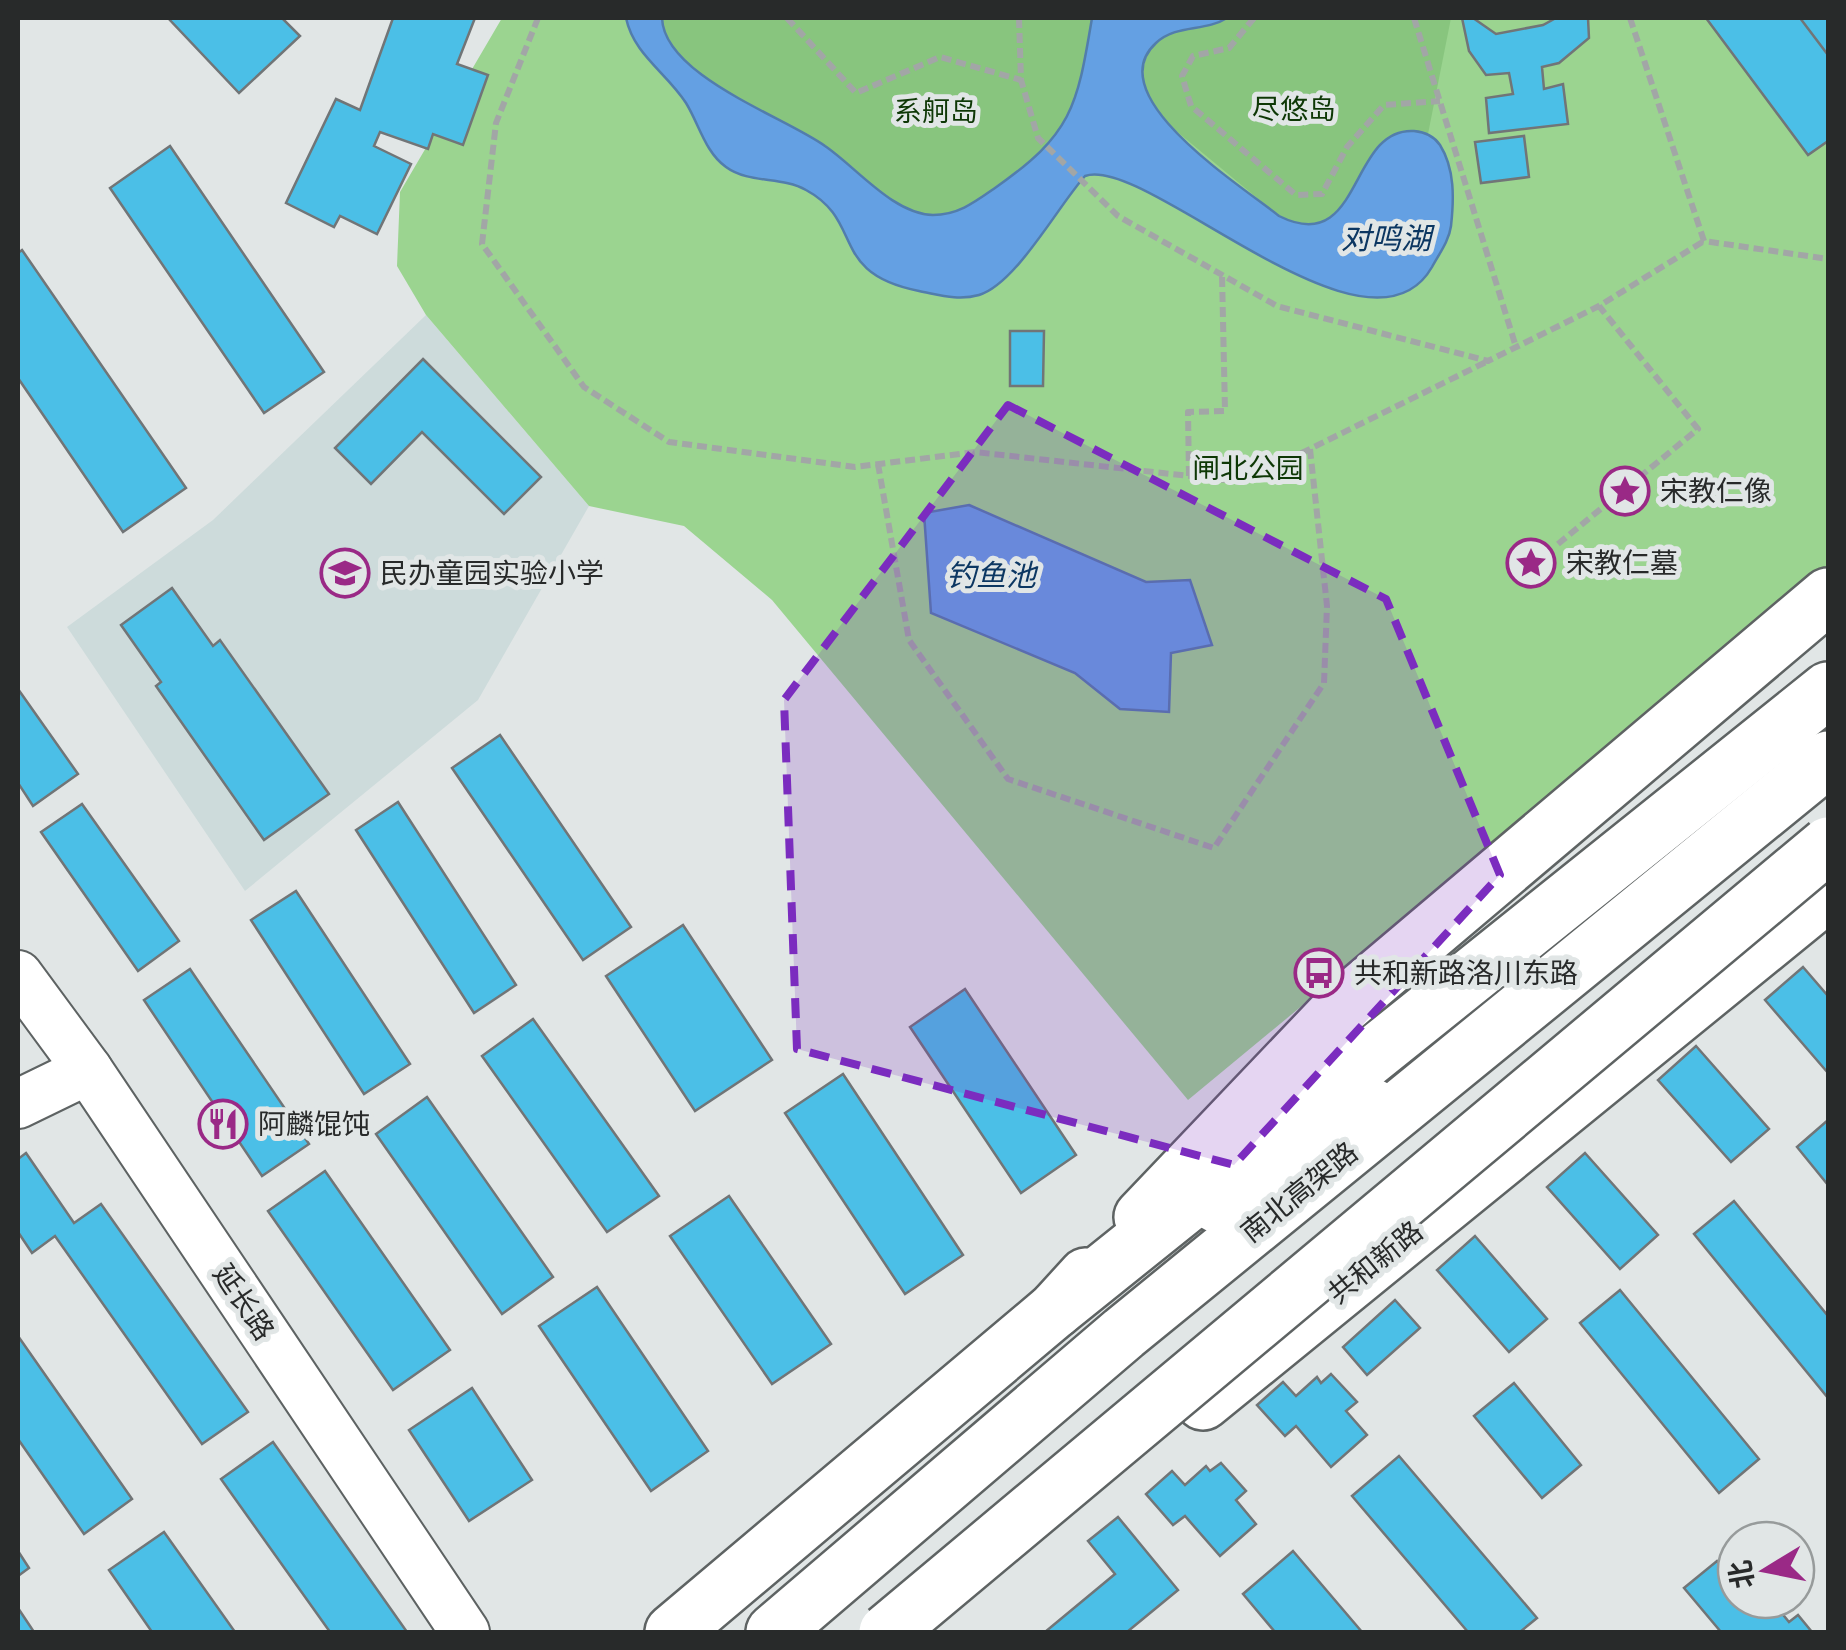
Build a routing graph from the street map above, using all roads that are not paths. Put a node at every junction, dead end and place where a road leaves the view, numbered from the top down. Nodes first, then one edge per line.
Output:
1 (1828, 596) edge
2 (1828, 690) edge
3 (1828, 720) edge
4 (1828, 759) edge
5 (1828, 845) edge
6 (1828, 893) edge
7 (18, 975) edge
8 (88, 1070) junction
9 (18, 1104) edge
10 (1055, 1310) junction
11 (465, 1632) edge
12 (673, 1632) edge
13 (774, 1632) edge
14 (887, 1632) edge
15 (922, 1632) edge

1 - 10 main road
2 - 10 main road
3 - 10 main road
4 - 13 main road, 南北高架路
5 - 14 main road, bridge
6 - 15 main road, 共和新路
7 - 8 street, 延长路
8 - 9 street
8 - 11 street, 延长路
10 - 12 main road

